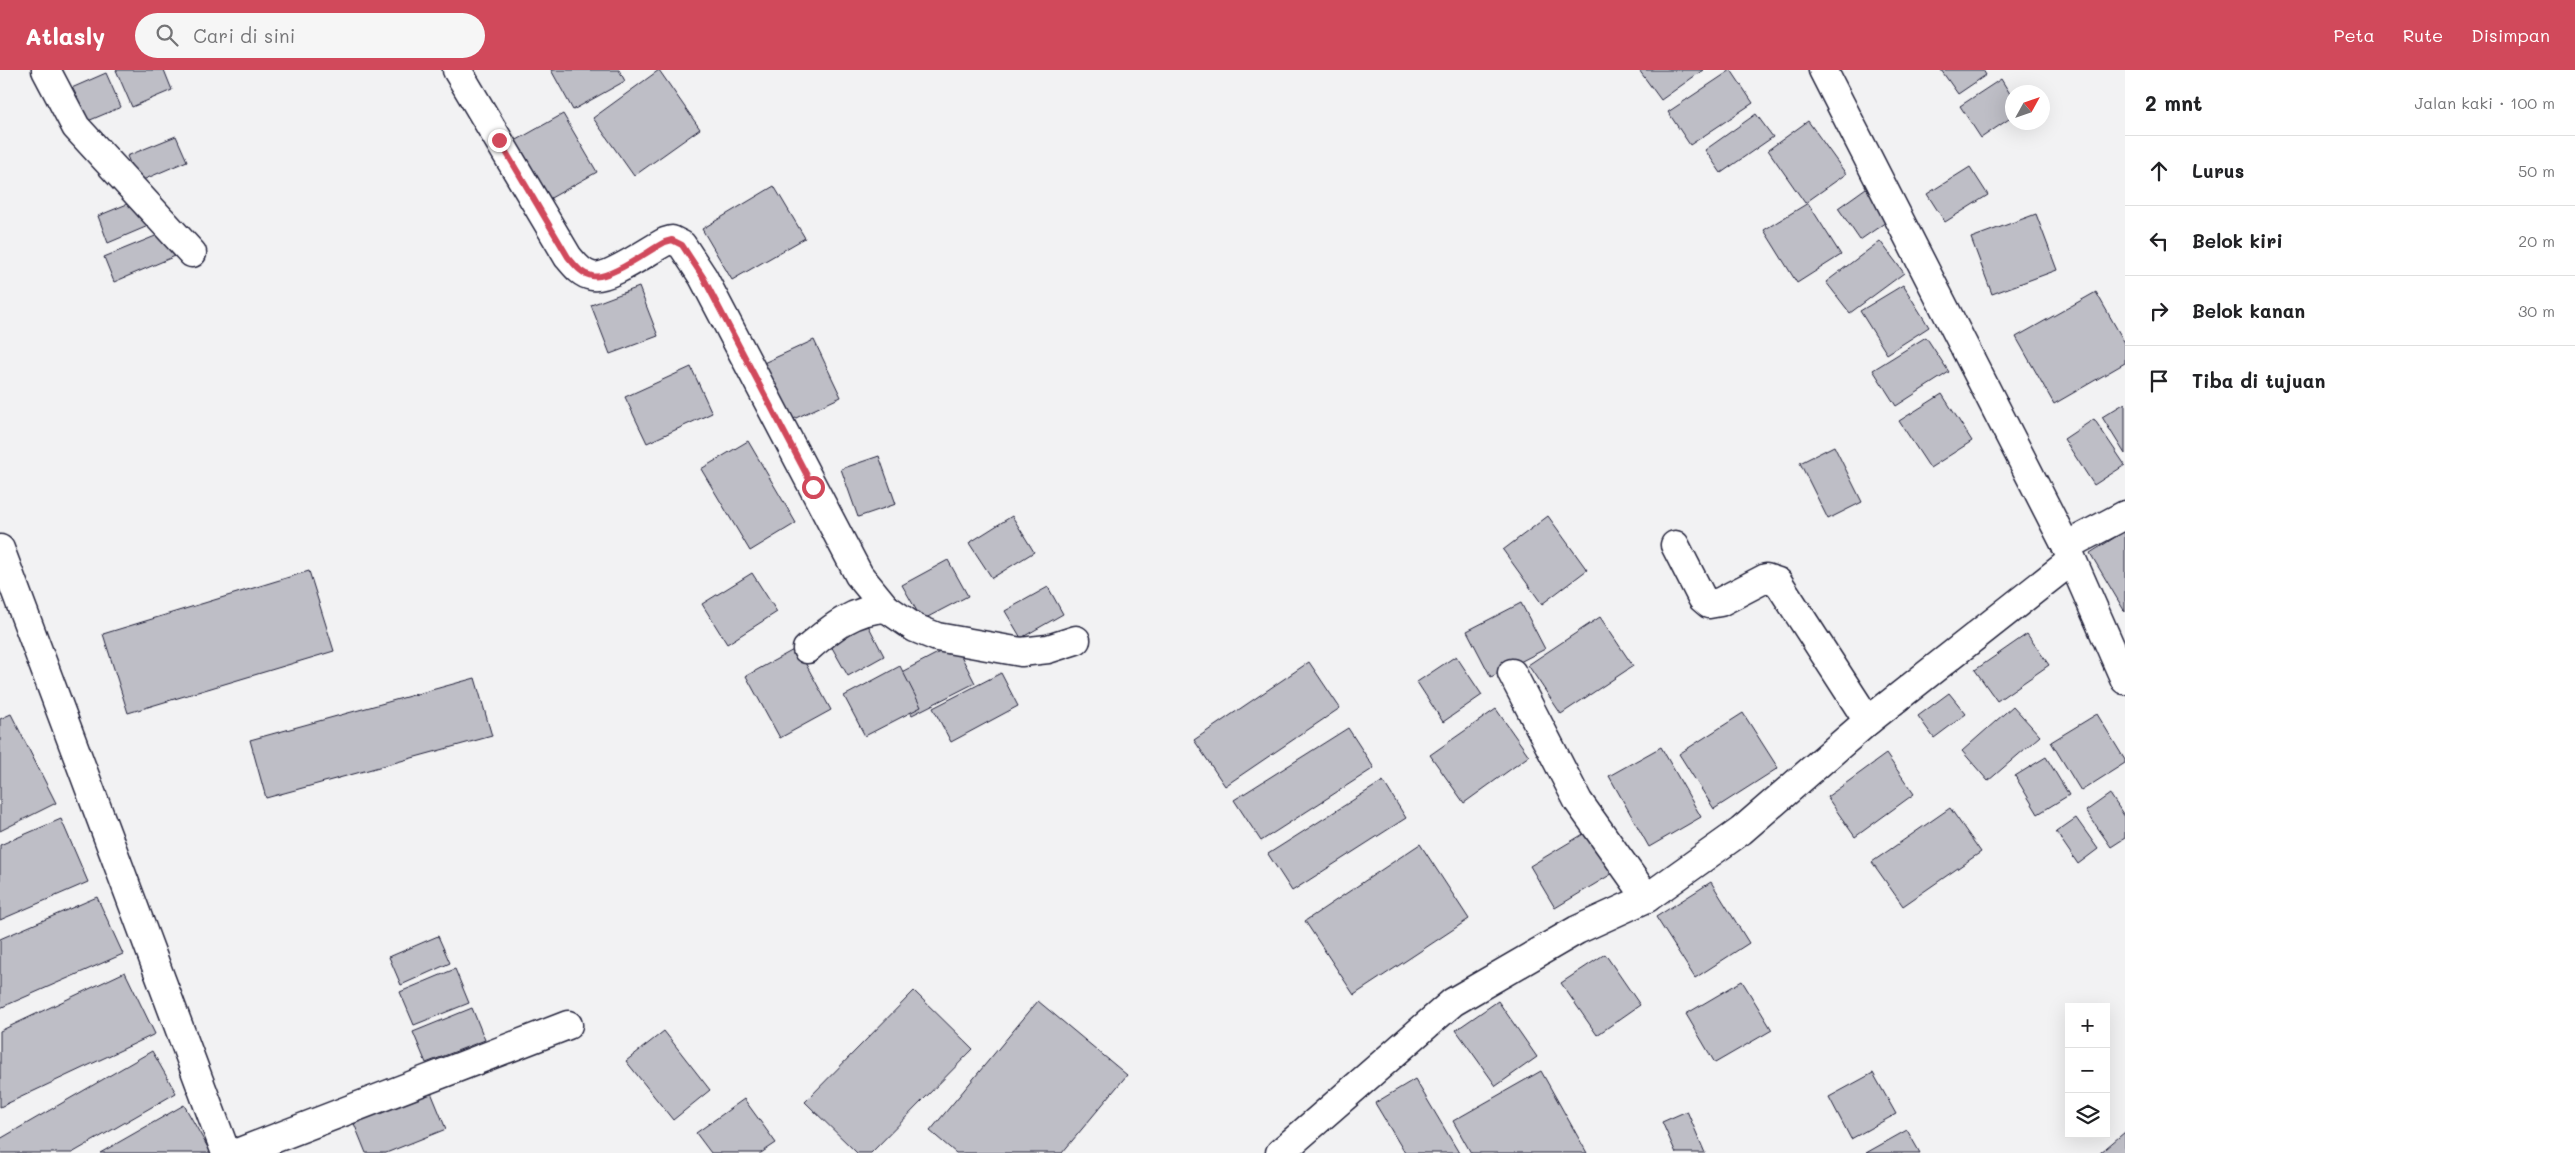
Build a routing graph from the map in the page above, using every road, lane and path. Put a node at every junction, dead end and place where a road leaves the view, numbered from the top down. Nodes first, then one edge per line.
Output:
1 (46, 70) edge
2 (457, 70) edge
3 (1823, 70) edge
4 (192, 253) dead end
5 (2125, 515) edge
6 (1675, 545) dead end
7 (0, 550) edge
8 (2068, 554) junction
9 (886, 608) junction
10 (1076, 640) dead end
11 (807, 649) dead end
12 (1512, 673) dead end
13 (2125, 680) edge
14 (1868, 721) junction
15 (1647, 898) junction
16 (568, 1025) dead end
17 (226, 1153) edge
18 (237, 1153) edge
19 (1280, 1153) edge

1 - 4 street
2 - 9 street
3 - 8 street
5 - 8 street
6 - 14 street
7 - 17 street
8 - 13 street
8 - 14 street
9 - 10 street
9 - 11 street
12 - 15 street
14 - 15 street
15 - 19 street
16 - 18 street

